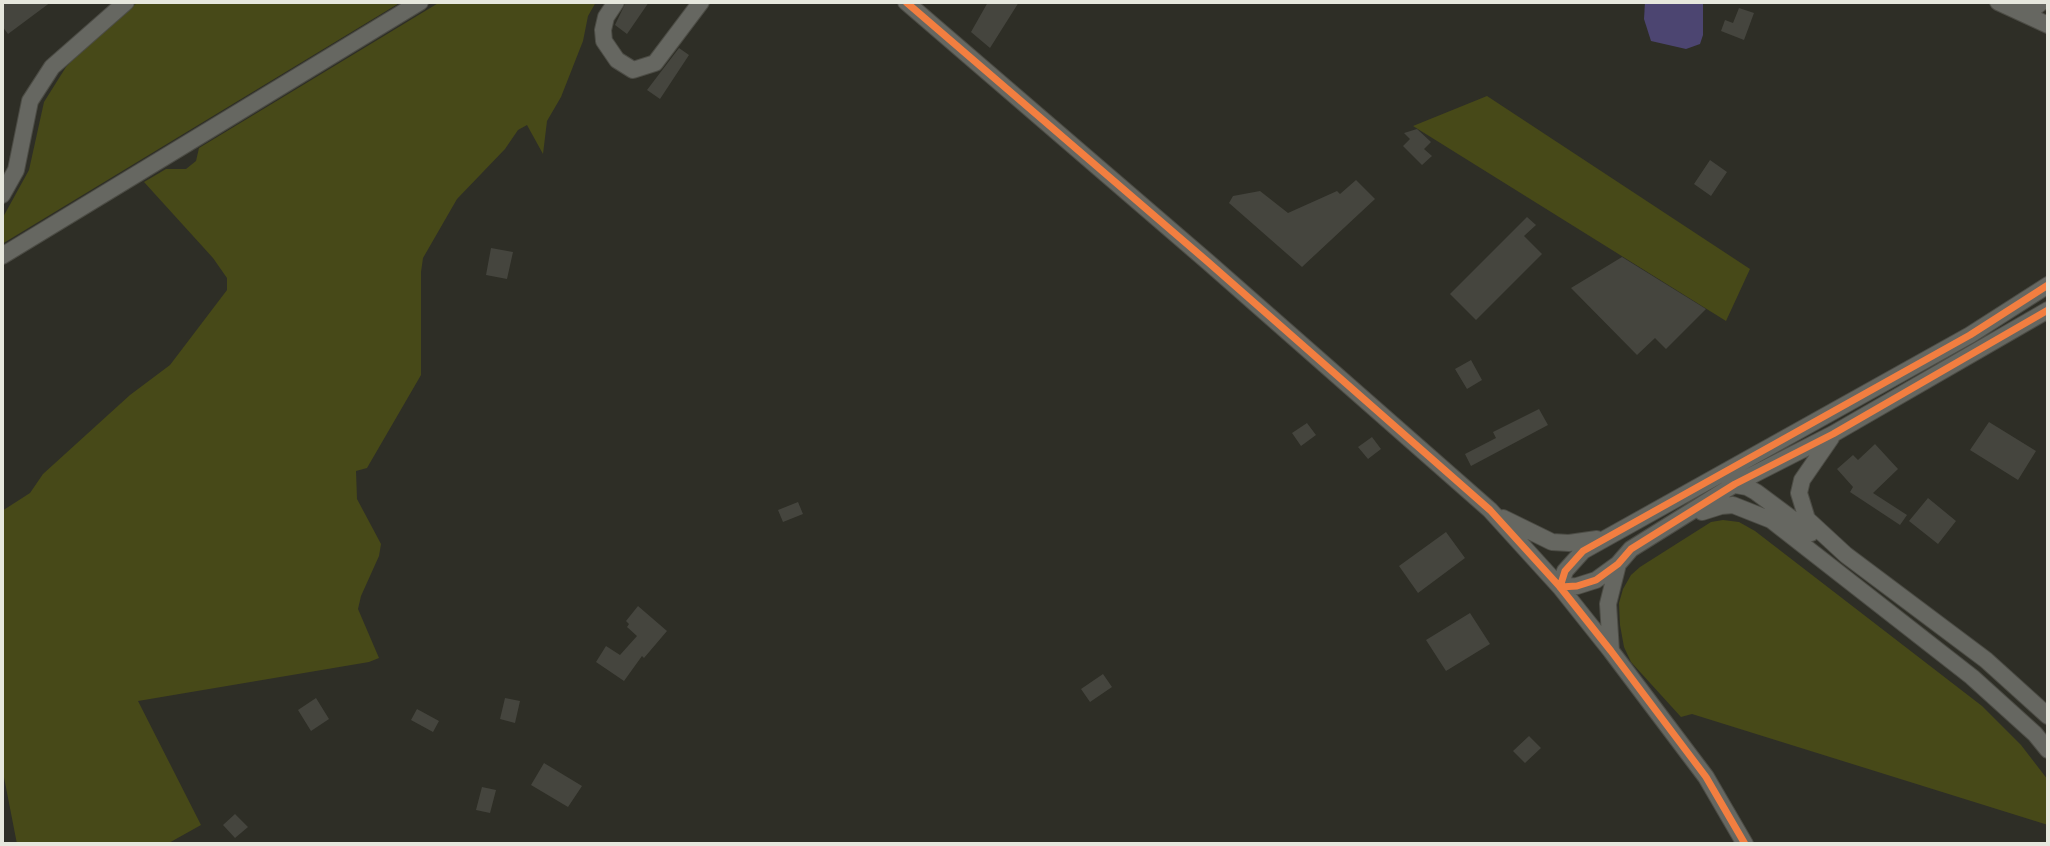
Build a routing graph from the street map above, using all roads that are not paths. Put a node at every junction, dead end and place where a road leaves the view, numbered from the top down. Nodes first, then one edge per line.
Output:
1 (126, 2) edge
2 (420, 2) edge
3 (616, 2) edge
4 (701, 2) edge
5 (906, 2) edge
6 (1998, 2) edge
7 (2035, 11) edge
8 (2, 195) edge
9 (2, 256) edge
10 (2048, 285) edge
11 (2048, 310) edge
12 (1833, 434) junction
13 (1775, 444) junction
14 (1735, 484) junction
15 (1685, 495) junction
16 (1490, 510) junction
17 (1686, 516) junction
18 (1771, 520) junction
19 (1610, 537) junction
20 (1846, 555) junction
21 (1618, 564) junction
22 (1560, 587) junction
23 (1611, 651) junction
24 (2048, 716) edge
25 (2048, 750) edge
26 (1745, 844) edge

1 - 8 street
2 - 9 street
3 - 4 street
5 - 16 street
6 - 7 street
10 - 13 street
11 - 12 street
12 - 14 street
12 - 20 street
13 - 14 street
13 - 15 street
14 - 15 street
14 - 17 street
14 - 18 street
14 - 20 street
15 - 19 street
16 - 19 street
16 - 22 street
17 - 18 street
17 - 21 street
18 - 25 street
19 - 22 street
20 - 24 street
21 - 22 street
21 - 23 street
22 - 23 street
23 - 26 street

